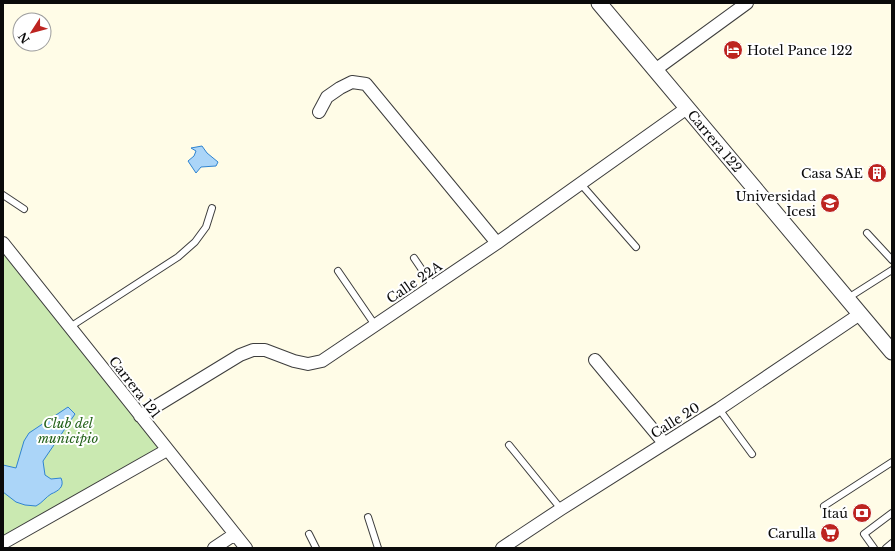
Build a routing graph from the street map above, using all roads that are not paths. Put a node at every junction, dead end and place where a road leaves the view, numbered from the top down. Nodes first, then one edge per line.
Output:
1 (599, 3) edge
2 (747, 3) edge
3 (655, 70) junction
4 (687, 108) junction
5 (319, 112) dead end
6 (580, 183) junction
7 (3, 195) edge
8 (212, 208) dead end
9 (24, 209) dead end
10 (867, 233) dead end
11 (3, 243) edge
12 (497, 243) junction
13 (636, 247) dead end
14 (414, 258) dead end
15 (892, 260) edge
16 (892, 270) edge
17 (338, 271) dead end
18 (433, 286) junction
19 (847, 298) junction
20 (860, 314) junction
21 (375, 325) junction
22 (70, 327) junction
23 (892, 352) edge
24 (595, 360) dead end
25 (719, 409) junction
26 (140, 416) junction
27 (664, 443) junction
28 (509, 445) dead end
29 (167, 450) junction
30 (752, 454) dead end
31 (892, 462) edge
32 (824, 506) dead end
33 (561, 509) junction
34 (892, 513) edge
35 (368, 517) dead end
36 (236, 534) junction
37 (309, 534) dead end
38 (3, 543) edge
39 (892, 543) edge
40 (214, 548) edge
41 (246, 548) edge
42 (316, 548) edge
43 (378, 548) edge
44 (502, 548) edge
45 (874, 548) edge
46 (886, 548) edge

1 - 3 street, Carrera 122
2 - 3 street
3 - 4 street, Carrera 122
4 - 6 street, Calle 22A
4 - 19 street, Carrera 122
5 - 12 street
6 - 12 street, Calle 22A
6 - 13 lane
7 - 9 lane
8 - 22 lane
10 - 15 lane
11 - 22 street, Carrera 121
12 - 18 street, Calle 22A
14 - 18 lane
16 - 19 lane
17 - 21 lane
18 - 21 street, Calle 22A
19 - 20 street, Carrera 122
20 - 23 street, Carrera 122
20 - 25 street, Calle 20
21 - 26 street, Calle 22A
22 - 26 street, Carrera 121
24 - 27 street
25 - 27 street, Calle 20
25 - 30 lane
26 - 29 street, Carrera 121
27 - 33 street, Calle 20
28 - 33 lane
29 - 36 street, Carrera 121
29 - 38 street
31 - 32 lane
33 - 44 street, Calle 20
34 - 45 lane
35 - 43 lane
36 - 40 street
36 - 41 street, Carrera 121
37 - 42 lane
39 - 46 lane

